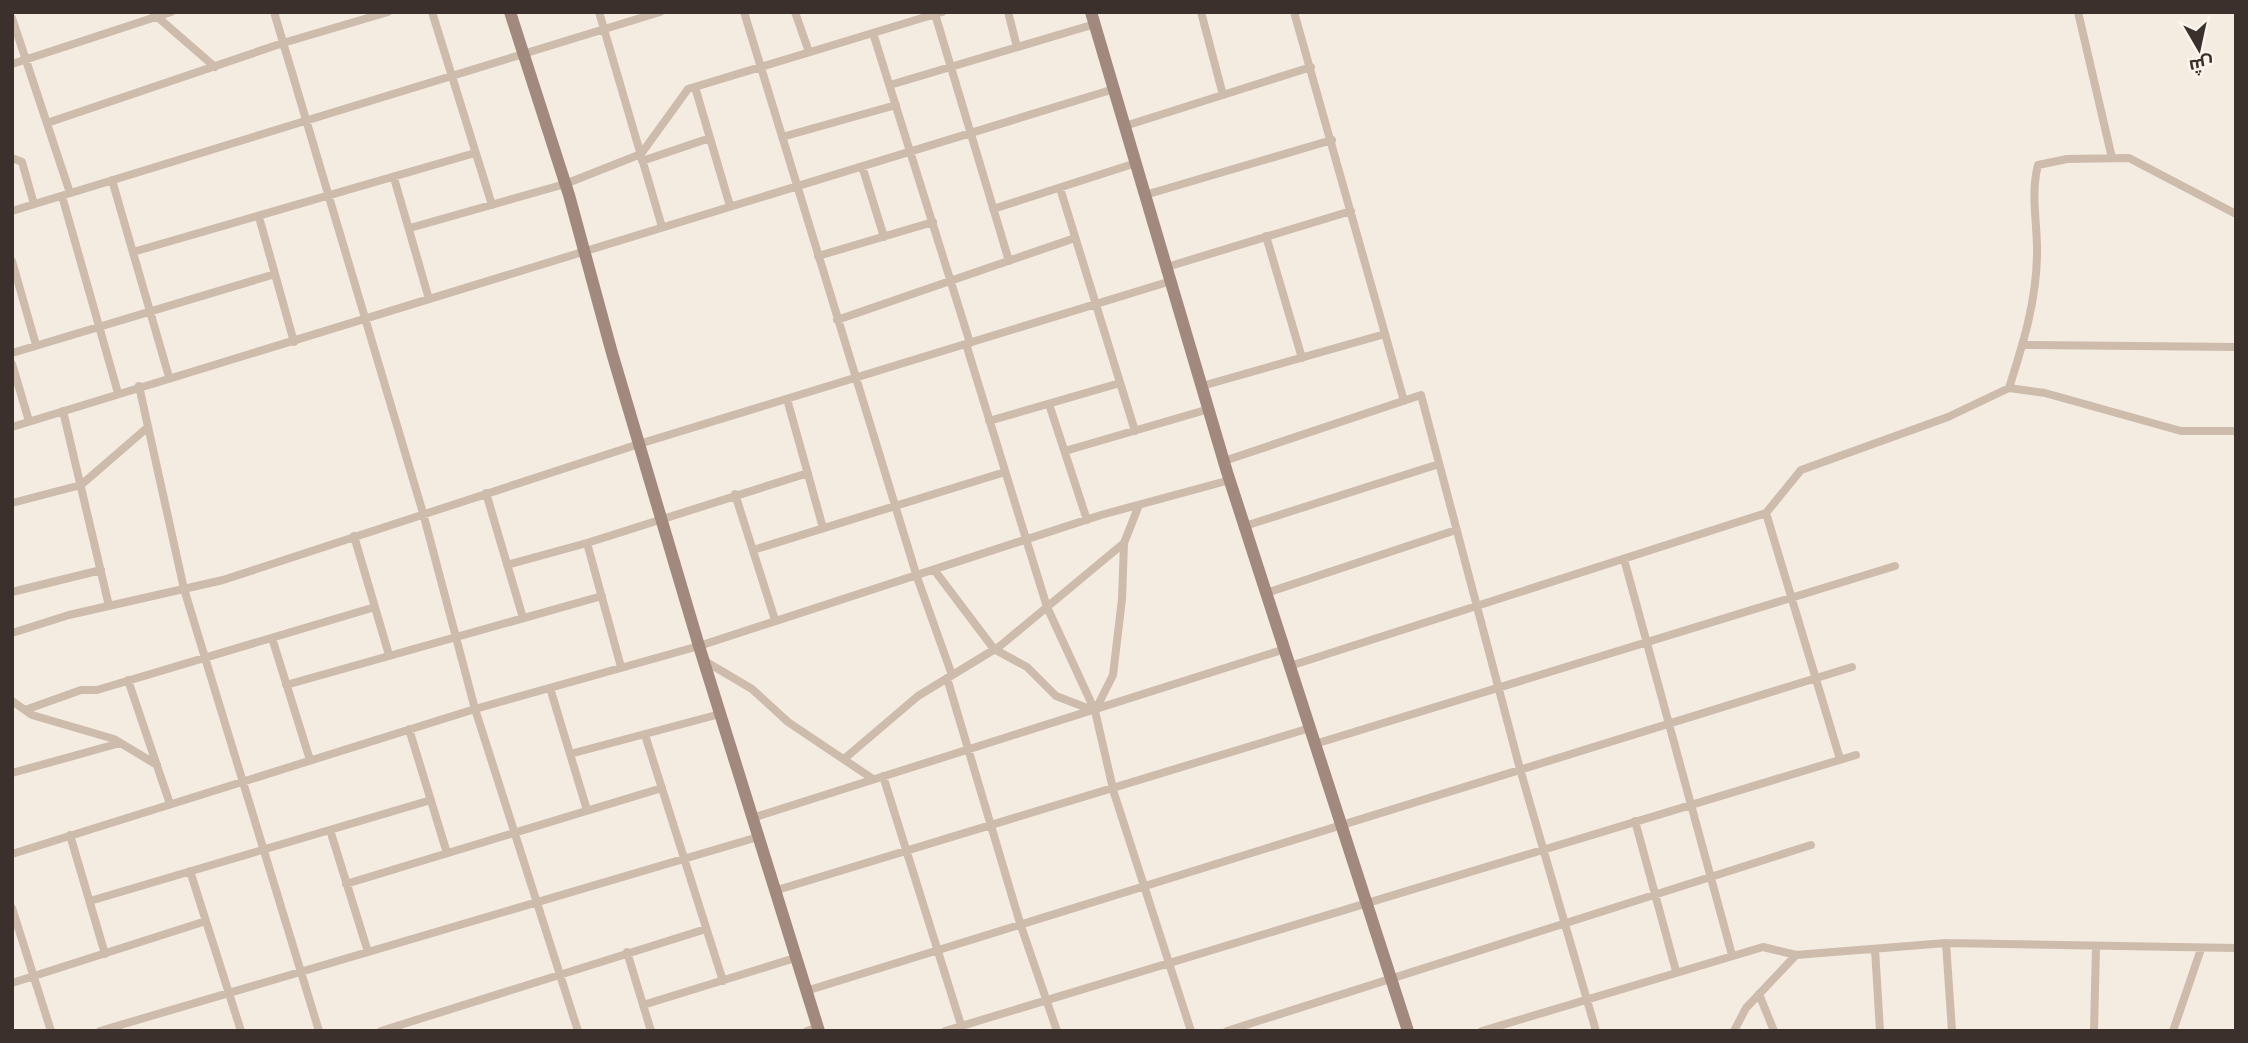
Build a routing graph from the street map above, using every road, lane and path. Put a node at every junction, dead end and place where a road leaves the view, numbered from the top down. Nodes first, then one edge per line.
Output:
1 (171, 12) edge
2 (274, 12) edge
3 (388, 12) edge
4 (432, 12) edge
5 (510, 12) edge
6 (599, 12) edge
7 (660, 12) edge
8 (744, 12) edge
9 (795, 12) edge
10 (1007, 12) edge
11 (1201, 12) edge
12 (1294, 12) edge
13 (2078, 12) edge
14 (938, 13) edge
15 (155, 15) edge
16 (12, 18) edge
17 (1093, 18) edge
18 (604, 29) junction
19 (873, 33) junction
20 (284, 44) junction
21 (1017, 47) junction
22 (809, 52) junction
23 (523, 55) junction
24 (26, 59) junction
25 (12, 64) edge
26 (215, 66) junction
27 (760, 67) junction
28 (951, 67) junction
29 (1311, 67) junction
30 (450, 77) junction
31 (890, 85) junction
32 (695, 87) junction
33 (1114, 89) junction
34 (1223, 95) junction
35 (896, 106) junction
36 (307, 121) junction
37 (47, 123) junction
38 (1125, 126) junction
39 (970, 133) junction
40 (782, 136) junction
41 (710, 138) junction
42 (1332, 140) junction
43 (910, 151) junction
44 (475, 153) junction
45 (12, 158) edge
46 (641, 158) junction
47 (2112, 158) junction
48 (1136, 163) junction
49 (862, 166) junction
50 (394, 178) junction
51 (112, 180) junction
52 (565, 184) junction
53 (796, 185) junction
54 (1060, 188) junction
55 (66, 195) junction
56 (1145, 195) junction
57 (329, 198) junction
58 (34, 204) junction
59 (492, 205) junction
60 (730, 206) junction
61 (993, 209) junction
62 (12, 211) edge
63 (1351, 211) junction
64 (2236, 214) edge
65 (259, 217) junction
66 (933, 222) junction
67 (662, 227) junction
68 (410, 228) junction
69 (1266, 236) junction
70 (884, 237) junction
71 (1075, 238) junction
72 (584, 250) junction
73 (133, 252) junction
74 (818, 256) junction
75 (12, 261) edge
76 (1009, 261) junction
77 (1167, 267) junction
78 (275, 274) junction
79 (951, 281) junction
80 (1171, 281) junction
81 (429, 299) junction
82 (1096, 304) junction
83 (150, 311) junction
84 (366, 319) junction
85 (837, 320) junction
86 (99, 327) junction
87 (1385, 334) junction
88 (294, 342) junction
89 (968, 343) junction
90 (36, 345) junction
91 (2022, 345) junction
92 (2236, 347) edge
93 (12, 352) edge
94 (1302, 358) junction
95 (12, 364) edge
96 (169, 377) junction
97 (855, 378) junction
98 (1120, 383) junction
99 (139, 386) junction
100 (1202, 386) junction
101 (2009, 388) junction
102 (118, 393) junction
103 (787, 399) junction
104 (1404, 401) junction
105 (1049, 404) junction
106 (1209, 410) junction
107 (63, 411) junction
108 (29, 421) junction
109 (989, 421) junction
110 (12, 426) edge
111 (148, 427) junction
112 (1135, 431) junction
113 (2236, 431) edge
114 (639, 444) junction
115 (1065, 451) junction
116 (1224, 461) junction
117 (1439, 464) junction
118 (1005, 471) junction
119 (808, 473) junction
120 (1230, 480) junction
121 (81, 485) junction
122 (486, 493) junction
123 (735, 494) junction
124 (12, 503) edge
125 (1139, 505) junction
126 (895, 506) junction
127 (423, 513) junction
128 (1766, 513) junction
129 (661, 518) junction
130 (1087, 520) junction
131 (1245, 526) junction
132 (823, 528) junction
133 (1457, 530) junction
134 (354, 536) junction
135 (1026, 540) junction
136 (587, 543) junction
137 (1124, 543) junction
138 (753, 550) junction
139 (1624, 559) junction
140 (507, 565) junction
141 (1895, 566) dead end
142 (101, 570) junction
143 (935, 571) junction
144 (917, 577) junction
145 (184, 589) junction
146 (12, 592) edge
147 (1266, 593) junction
148 (602, 596) junction
149 (1792, 597) junction
150 (109, 606) junction
151 (1476, 606) junction
152 (375, 607) junction
153 (1046, 607) junction
154 (523, 618) junction
155 (775, 620) junction
156 (12, 633) edge
157 (456, 636) junction
158 (272, 638) junction
159 (1647, 642) junction
160 (699, 646) junction
161 (994, 649) junction
162 (1284, 649) junction
163 (389, 655) junction
164 (205, 657) junction
165 (703, 660) junction
166 (1290, 666) junction
167 (621, 667) junction
168 (1852, 667) dead end
169 (950, 676) junction
170 (1816, 678) junction
171 (128, 680) junction
172 (286, 685) junction
173 (1498, 687) junction
174 (550, 688) junction
175 (12, 701) edge
176 (475, 709) junction
177 (25, 710) junction
178 (1095, 711) junction
179 (720, 714) junction
180 (1669, 723) junction
181 (1310, 727) junction
182 (409, 729) junction
183 (645, 735) junction
184 (120, 743) junction
185 (1315, 744) junction
186 (967, 749) junction
187 (570, 754) junction
188 (1856, 755) dead end
189 (1840, 759) junction
190 (310, 760) junction
191 (844, 760) junction
192 (157, 765) junction
193 (1520, 769) junction
194 (12, 773) edge
195 (883, 776) junction
196 (873, 779) junction
197 (243, 781) junction
198 (662, 788) junction
199 (1113, 788) junction
200 (431, 800) junction
201 (170, 804) junction
202 (1691, 804) junction
203 (587, 810) junction
204 (751, 818) junction
205 (1635, 821) junction
206 (1341, 824) junction
207 (990, 825) junction
208 (330, 830) junction
209 (514, 832) junction
210 (70, 835) junction
211 (758, 837) junction
212 (1811, 845) dead end
213 (1542, 848) junction
214 (264, 849) junction
215 (906, 850) junction
216 (447, 853) junction
217 (12, 854) edge
218 (683, 859) junction
219 (190, 871) junction
220 (1711, 877) junction
221 (346, 884) junction
222 (1144, 884) junction
223 (774, 891) junction
224 (1655, 894) junction
225 (90, 901) junction
226 (1366, 901) junction
227 (537, 902) junction
228 (12, 908) edge
229 (206, 921) junction
230 (1020, 923) junction
231 (1564, 923) junction
232 (706, 929) junction
233 (1946, 943) junction
234 (2096, 947) junction
235 (2236, 948) edge
236 (937, 949) junction
237 (1875, 949) junction
238 (2201, 949) junction
239 (368, 952) junction
240 (626, 952) junction
241 (105, 954) junction
242 (1732, 955) junction
243 (1796, 955) junction
244 (795, 958) junction
245 (1169, 963) junction
246 (1676, 971) junction
247 (302, 972) junction
248 (561, 972) junction
249 (34, 977) junction
250 (1391, 978) junction
251 (723, 981) junction
252 (12, 984) edge
253 (806, 991) junction
254 (229, 993) junction
255 (1759, 994) junction
256 (1586, 999) junction
257 (1046, 1001) junction
258 (643, 1005) junction
259 (962, 1028) edge
260 (815, 1030) edge
261 (51, 1031) edge
262 (100, 1031) edge
263 (242, 1031) edge
264 (319, 1031) edge
265 (381, 1031) edge
266 (578, 1031) edge
267 (650, 1031) edge
268 (945, 1031) edge
269 (1057, 1031) edge
270 (1191, 1031) edge
271 (1227, 1031) edge
272 (1408, 1031) edge
273 (1482, 1031) edge
274 (1596, 1031) edge
275 (1734, 1031) edge
276 (1774, 1031) edge
277 (1880, 1031) edge
278 (1952, 1031) edge
279 (2094, 1031) edge
280 (2173, 1031) edge

1 - 15 street
2 - 20 street
3 - 20 street
4 - 30 street
5 - 23 street
6 - 18 street
7 - 18 street
8 - 27 street
9 - 22 street
10 - 21 street
11 - 34 street
12 - 29 street
13 - 47 street
14 - 19 street
14 - 28 street
15 - 24 street
15 - 26 street
16 - 24 street
17 - 21 street
17 - 33 street
18 - 23 street
18 - 46 street
19 - 22 street
19 - 31 street
20 - 26 street
20 - 36 street
21 - 28 street
22 - 27 street
23 - 30 street
23 - 52 street
24 - 25 street
24 - 37 street
26 - 37 street
27 - 32 street
27 - 40 street
28 - 31 street
28 - 39 street
29 - 34 street
29 - 42 street
30 - 36 street
30 - 44 street
31 - 35 street
32 - 41 street
32 - 46 street
33 - 38 street
33 - 39 street
34 - 38 street
35 - 40 street
35 - 43 street
36 - 51 street
36 - 57 street
37 - 55 street
38 - 48 street
39 - 43 street
39 - 61 street
40 - 53 street
41 - 46 street
41 - 60 street
42 - 56 street
42 - 63 street
43 - 49 street
43 - 66 street
44 - 50 street
44 - 59 street
45 - 58 street
46 - 52 street
46 - 67 street
47 - 64 street
47 - 91 street
48 - 54 street
48 - 56 street
49 - 53 street
49 - 70 street
50 - 57 street
50 - 68 street
51 - 55 street
51 - 73 street
52 - 59 street
52 - 72 street
53 - 60 street
53 - 74 street
54 - 61 street
54 - 71 street
55 - 58 street
55 - 86 street
56 - 77 street
57 - 65 street
57 - 84 street
58 - 62 street
59 - 68 street
60 - 67 street
61 - 76 street
63 - 69 street
63 - 87 street
65 - 73 street
65 - 78 street
66 - 70 street
66 - 79 street
67 - 72 street
68 - 81 street
69 - 77 street
69 - 94 street
70 - 74 street
71 - 76 street
71 - 82 street
72 - 81 street
72 - 114 street
73 - 83 street
74 - 85 street
75 - 90 street
76 - 79 street
77 - 80 street
78 - 83 street
78 - 88 street
79 - 85 street
79 - 89 street
80 - 82 street
80 - 100 street
81 - 84 street
82 - 89 street
82 - 98 street
83 - 86 street
83 - 96 street
84 - 88 street
84 - 127 street
85 - 97 street
86 - 90 street
86 - 102 street
87 - 94 street
87 - 104 street
88 - 96 street
89 - 97 street
89 - 109 street
90 - 93 street
91 - 92 street
91 - 101 street
94 - 100 street
95 - 108 street
96 - 99 street
97 - 103 street
97 - 126 street
98 - 105 street
98 - 112 street
99 - 102 street
99 - 111 street
100 - 106 street
101 - 113 street
101 - 128 street
102 - 107 street
103 - 114 street
103 - 119 street
104 - 116 street
104 - 117 street
105 - 109 street
105 - 115 street
106 - 112 street
106 - 116 street
107 - 108 street
107 - 121 street
108 - 110 street
109 - 118 street
111 - 121 street
111 - 145 street
112 - 115 street
114 - 122 street
114 - 129 street
115 - 130 street
116 - 120 street
117 - 131 street
117 - 133 street
118 - 126 street
118 - 135 street
119 - 123 street
119 - 132 street
120 - 125 street
120 - 131 street
121 - 124 street
121 - 142 street
122 - 127 street
122 - 140 street
123 - 129 street
123 - 138 street
125 - 130 street
125 - 137 street
126 - 132 street
126 - 144 street
127 - 134 street
127 - 157 street
128 - 139 street
128 - 149 street
129 - 136 street
129 - 160 street
130 - 135 street
131 - 147 street
132 - 138 street
133 - 147 street
133 - 151 street
134 - 145 street
134 - 152 street
135 - 143 street
135 - 153 street
136 - 140 street
136 - 148 street
137 - 153 street
137 - 178 street
138 - 155 street
139 - 151 street
139 - 159 street
140 - 154 street
141 - 149 street
142 - 146 street
142 - 150 street
143 - 144 street
143 - 161 street
144 - 155 street
144 - 169 street
145 - 150 street
145 - 164 street
147 - 162 street
148 - 154 street
148 - 167 street
149 - 159 street
149 - 170 street
150 - 156 street
151 - 166 street
151 - 173 street
152 - 158 street
152 - 163 street
153 - 161 street
153 - 178 street
154 - 157 street
155 - 160 street
157 - 163 street
157 - 176 street
158 - 164 street
158 - 172 street
159 - 173 street
159 - 180 street
160 - 165 street
160 - 167 street
161 - 169 street
161 - 178 street
162 - 166 street
162 - 178 street
163 - 172 street
164 - 171 street
164 - 197 street
165 - 179 street
165 - 191 street
166 - 181 street
167 - 174 street
168 - 170 street
169 - 186 street
169 - 191 street
170 - 180 street
170 - 189 street
171 - 177 street
171 - 192 street
172 - 190 street
173 - 185 street
173 - 193 street
174 - 176 street
174 - 187 street
175 - 177 street
176 - 182 street
176 - 209 street
177 - 184 street
178 - 186 street
178 - 199 street
179 - 183 street
179 - 204 street
180 - 193 street
180 - 202 street
181 - 185 street
181 - 199 street
182 - 190 street
182 - 200 street
183 - 187 street
183 - 198 street
184 - 192 street
184 - 194 street
185 - 206 street
186 - 195 street
186 - 207 street
187 - 203 street
188 - 189 street
189 - 202 street
190 - 197 street
191 - 196 street
192 - 201 street
193 - 206 street
193 - 213 street
195 - 196 street
195 - 215 street
196 - 204 street
197 - 201 street
197 - 214 street
198 - 203 street
198 - 218 street
199 - 207 street
199 - 222 street
200 - 208 street
200 - 216 street
201 - 210 street
202 - 205 street
202 - 220 street
203 - 209 street
204 - 211 street
205 - 213 street
205 - 224 street
206 - 222 street
206 - 226 street
207 - 215 street
207 - 230 street
208 - 214 street
208 - 221 street
209 - 216 street
209 - 227 street
210 - 217 street
210 - 225 street
211 - 218 street
211 - 223 street
212 - 220 street
213 - 226 street
213 - 231 street
214 - 219 street
214 - 247 street
215 - 223 street
215 - 236 street
216 - 221 street
218 - 227 street
218 - 232 street
219 - 225 street
219 - 229 street
220 - 224 street
220 - 242 street
221 - 239 street
222 - 230 street
222 - 245 street
223 - 244 street
224 - 231 street
224 - 246 street
225 - 241 street
226 - 245 street
226 - 250 street
227 - 239 street
227 - 248 street
228 - 249 street
229 - 241 street
229 - 254 street
230 - 236 street
230 - 257 street
231 - 250 street
231 - 256 street
232 - 240 street
232 - 251 street
233 - 234 street
233 - 237 street
233 - 278 street
234 - 238 street
234 - 279 street
235 - 238 street
236 - 253 street
236 - 259 street
237 - 243 street
237 - 277 street
238 - 280 street
239 - 247 street
240 - 248 street
240 - 258 street
241 - 249 street
242 - 243 street
242 - 246 street
243 - 255 street
244 - 251 street
244 - 253 street
245 - 257 street
245 - 270 street
246 - 256 street
247 - 254 street
247 - 264 street
248 - 265 street
248 - 266 street
249 - 252 street
249 - 261 street
250 - 271 street
250 - 272 street
251 - 258 street
253 - 260 street
254 - 262 street
254 - 263 street
255 - 275 street
255 - 276 street
256 - 273 street
256 - 274 street
257 - 259 street
257 - 269 street
258 - 267 street
259 - 268 street

